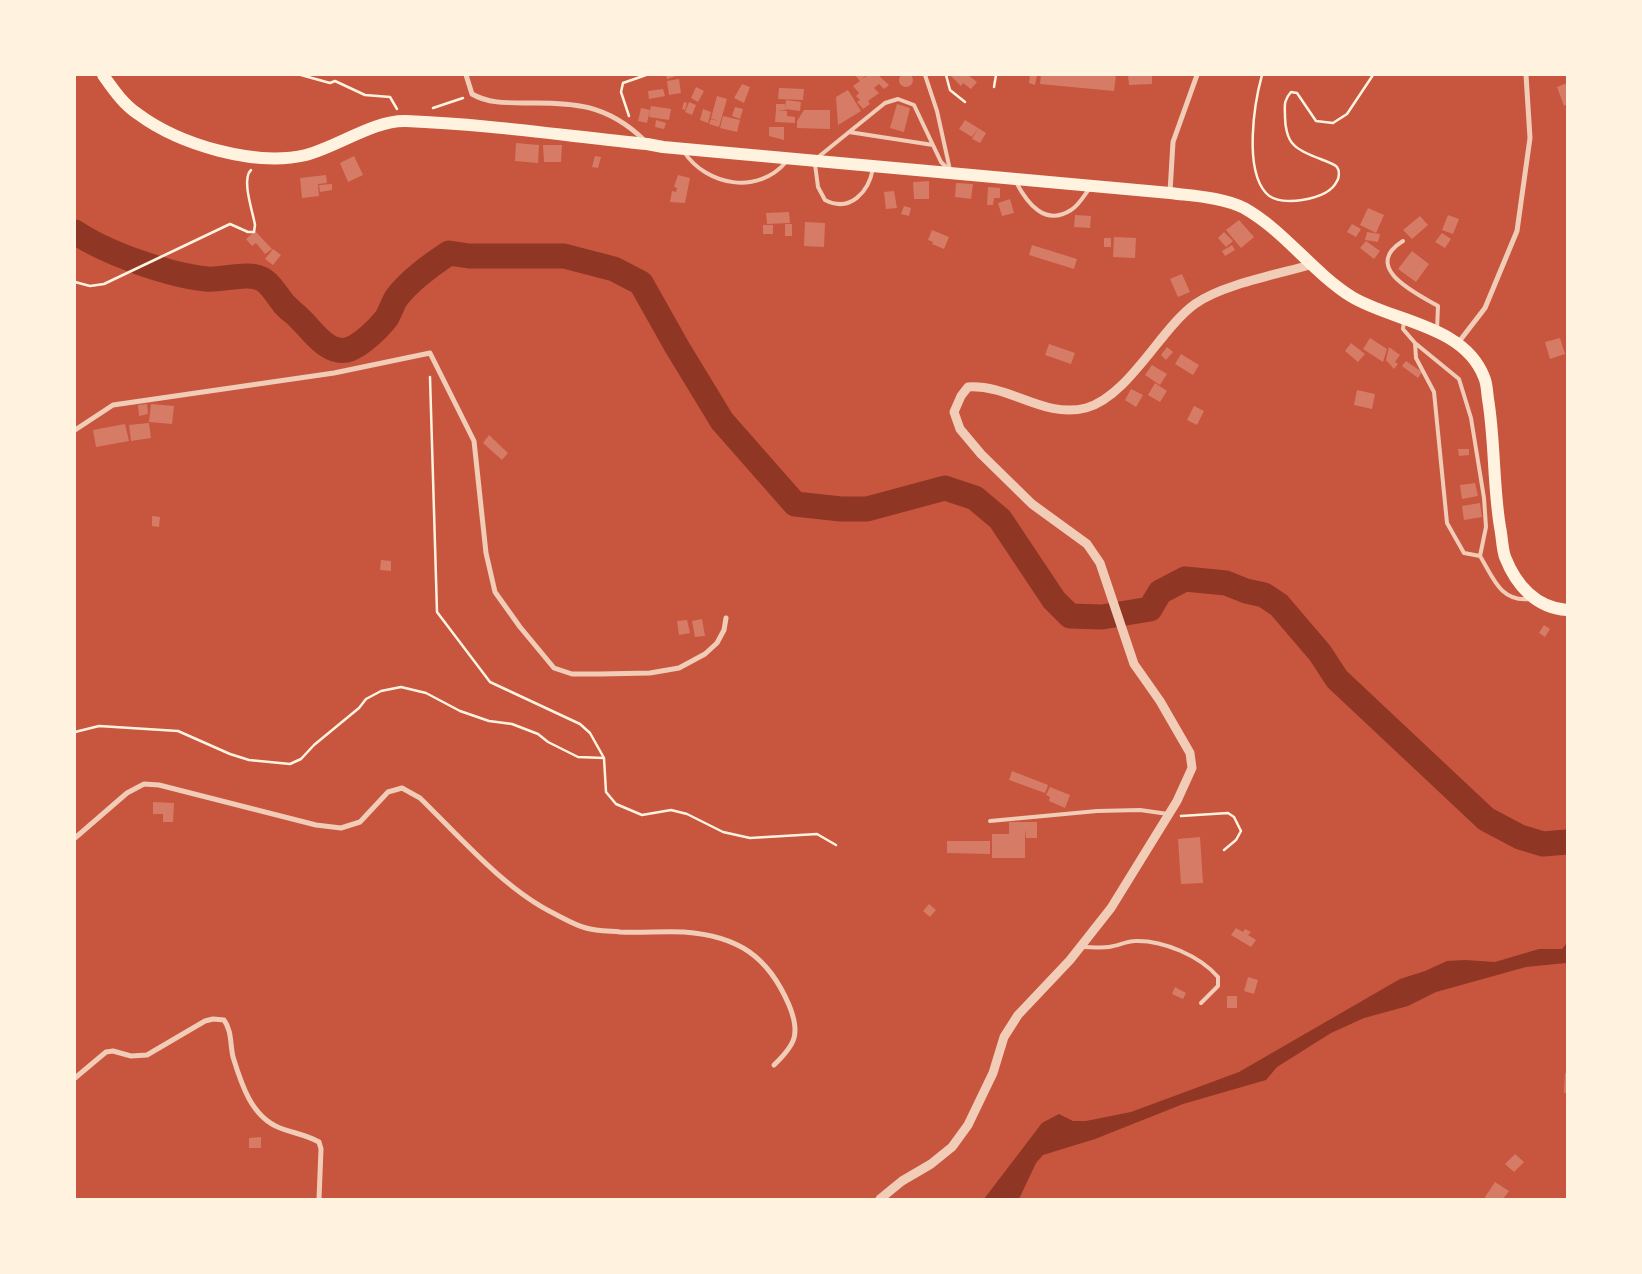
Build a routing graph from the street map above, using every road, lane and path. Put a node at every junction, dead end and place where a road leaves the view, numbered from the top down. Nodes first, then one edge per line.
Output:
1 (103, 75) edge
2 (301, 75) edge
3 (466, 75) edge
4 (646, 75) edge
5 (926, 75) edge
6 (946, 75) edge
7 (996, 75) edge
8 (1197, 75) edge
9 (1262, 75) edge
10 (1373, 75) edge
11 (1526, 75) edge
12 (994, 87) dead end
13 (472, 94) junction
14 (965, 102) dead end
15 (404, 121) junction
16 (633, 122) dead end
17 (420, 123) junction
18 (849, 132) junction
19 (647, 144) junction
20 (933, 145) junction
21 (682, 149) junction
22 (789, 158) junction
23 (263, 159) junction
24 (815, 160) junction
25 (874, 166) junction
26 (950, 173) junction
27 (1014, 178) junction
28 (1093, 185) junction
29 (1170, 193) junction
30 (1403, 240) dead end
31 (1310, 265) junction
32 (75, 282) edge
33 (1404, 319) junction
34 (1437, 332) junction
35 (1415, 343) junction
36 (1458, 344) junction
37 (75, 430) edge
38 (1480, 556) junction
39 (1534, 598) junction
40 (1567, 610) edge
41 (726, 618) dead end
42 (75, 732) edge
43 (604, 758) dead end
44 (1168, 814) junction
45 (990, 821) dead end
46 (75, 838) edge
47 (1224, 850) dead end
48 (1080, 947) junction
49 (1201, 1003) dead end
50 (774, 1065) dead end
51 (75, 1078) edge
52 (319, 1199) edge
53 (880, 1199) edge

1 - 23 highway
2 - 15 path
3 - 13 street
4 - 16 path
5 - 26 lane
6 - 14 path
7 - 12 path
8 - 29 street
9 - 10 path
11 - 36 street
13 - 17 path
13 - 19 street
15 - 17 highway
15 - 23 highway
17 - 19 highway
18 - 20 lane
18 - 20 lane
18 - 24 lane
19 - 21 highway
20 - 26 lane
21 - 22 highway
21 - 22 lane
22 - 24 highway
23 - 32 path
24 - 25 highway
24 - 25 lane
25 - 26 highway
26 - 27 highway
27 - 28 highway
27 - 28 lane
28 - 29 highway
29 - 31 highway
30 - 34 lane
31 - 33 highway
31 - 44 street
33 - 34 highway
33 - 35 lane
34 - 36 highway
35 - 38 lane
35 - 38 lane
36 - 39 highway
37 - 41 street
38 - 39 lane
39 - 40 highway
42 - 43 path
44 - 45 lane
44 - 47 path
44 - 48 street
46 - 50 street
48 - 49 lane
48 - 53 street
51 - 52 street

